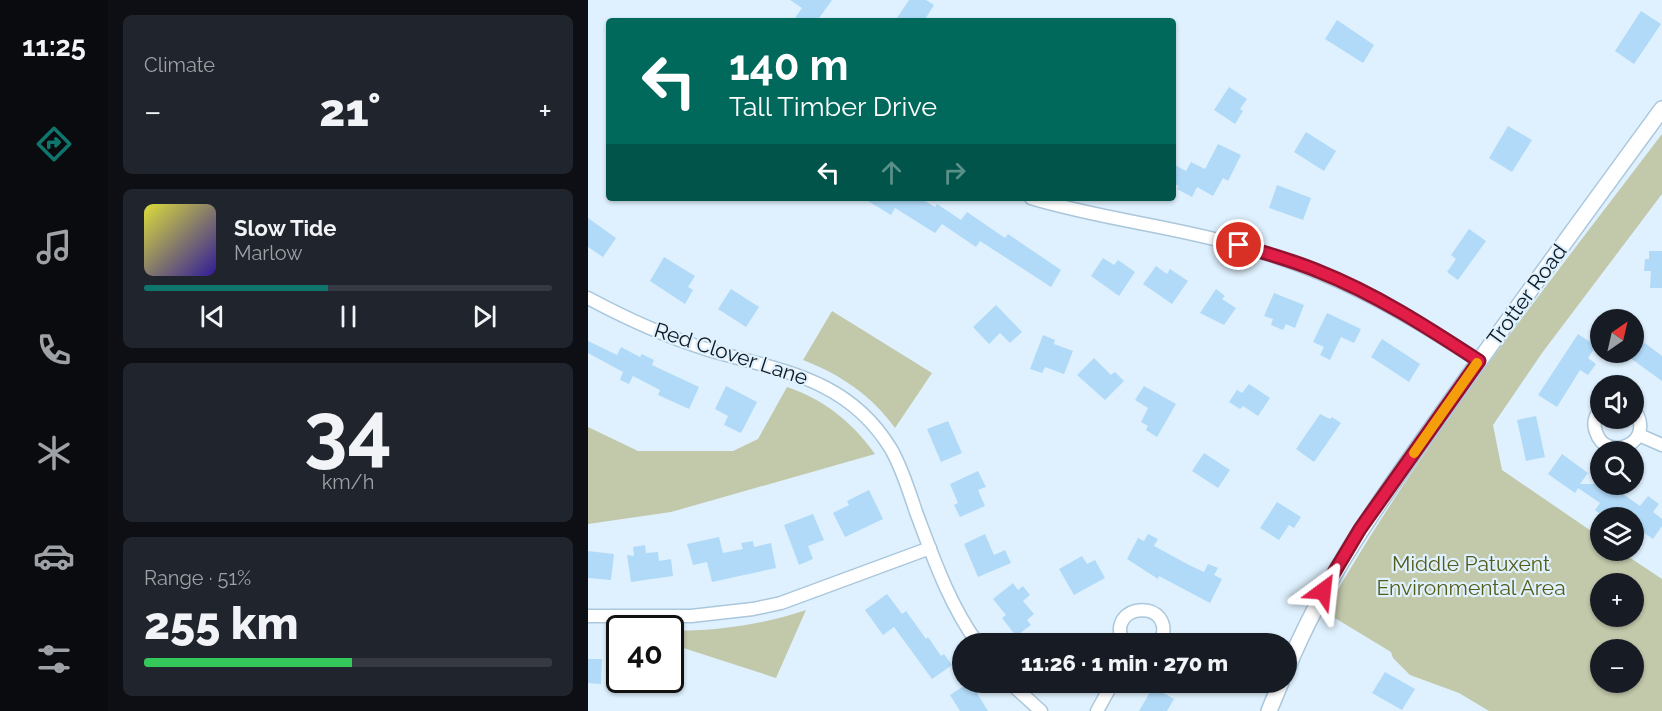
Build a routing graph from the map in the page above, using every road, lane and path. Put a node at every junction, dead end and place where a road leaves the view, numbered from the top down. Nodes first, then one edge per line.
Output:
1 (1662, 109) edge
2 (1045, 201) edge
3 (588, 298) edge
4 (1479, 361) junction
5 (1594, 429) edge
6 (1639, 429) edge
7 (1639, 435) junction
8 (1662, 446) edge
9 (930, 548) junction
10 (588, 616) edge
11 (971, 633) edge
12 (1121, 633) edge
13 (1164, 633) edge
14 (1297, 647) edge
15 (1021, 693) edge
16 (1107, 693) edge
17 (1276, 693) edge
18 (1041, 711) edge
19 (1096, 711) edge
20 (1269, 711) edge

1 - 4 street, Trotter Road
2 - 4 street
3 - 9 street, Red Clover Lane
4 - 14 street, Trotter Road
5 - 7 street
6 - 7 street
7 - 8 street
9 - 10 street
9 - 11 street, Red Clover Lane
12 - 13 street
15 - 18 street
16 - 19 street
17 - 20 street

